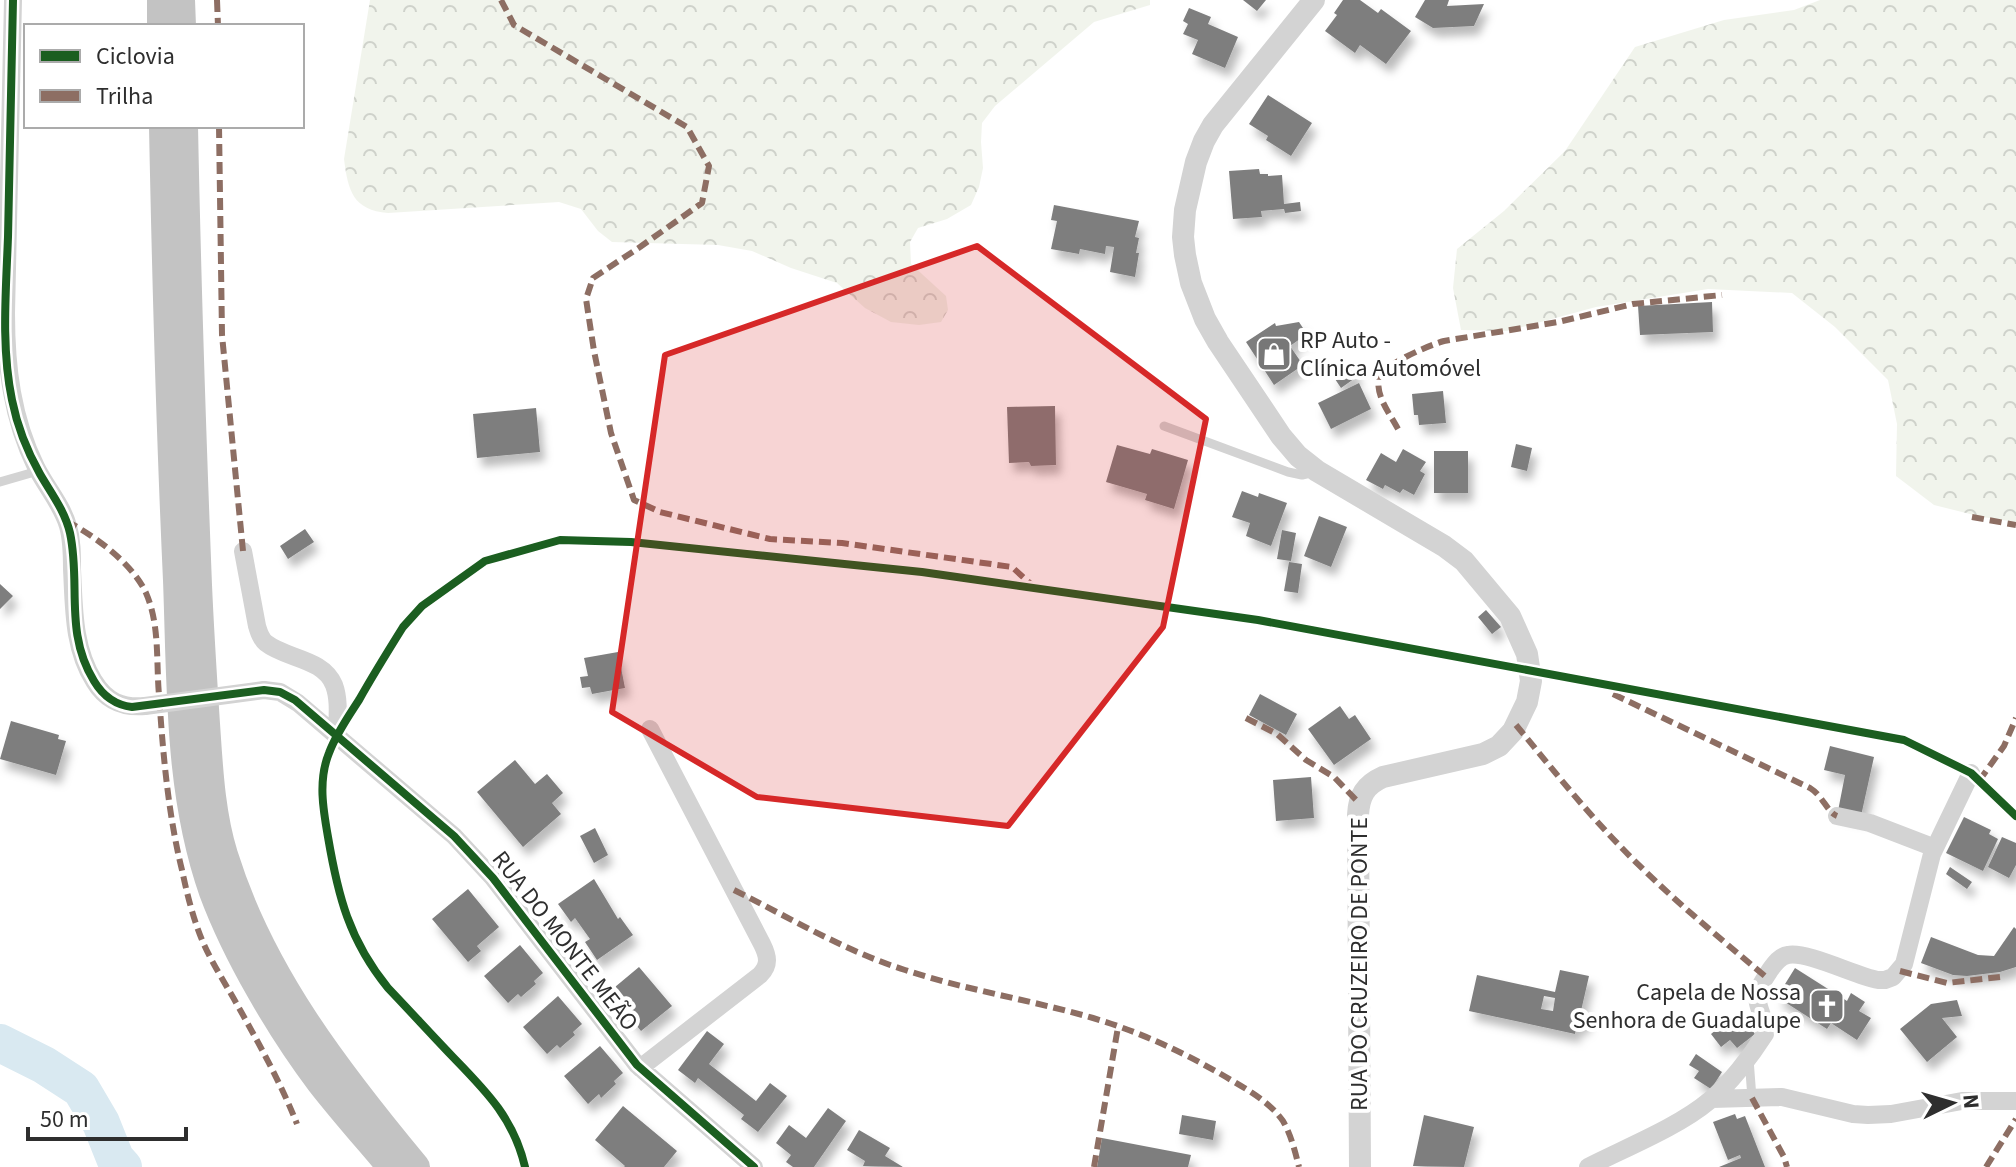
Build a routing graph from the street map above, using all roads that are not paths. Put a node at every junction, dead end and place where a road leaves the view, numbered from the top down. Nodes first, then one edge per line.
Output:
1 (13, 0) edge
2 (161, 0) edge
3 (181, 0) edge
4 (1314, 0) edge
5 (161, 24) edge
6 (182, 24) edge
7 (163, 128) edge
8 (184, 128) edge
9 (4, 377) edge
10 (1164, 426) dead end
11 (38, 471) junction
12 (1317, 471) junction
13 (0, 482) edge
14 (243, 551) dead end
15 (650, 729) dead end
16 (337, 736) junction
17 (1971, 773) dead end
18 (1837, 816) dead end
19 (1935, 848) junction
20 (1749, 1056) junction
21 (640, 1068) junction
22 (1752, 1098) junction
23 (1712, 1099) junction
24 (2016, 1101) edge
25 (391, 1167) edge
26 (416, 1167) edge
27 (754, 1167) edge
28 (1360, 1167) edge
29 (1588, 1167) edge

1 - 9 street
2 - 5 highway
3 - 6 highway
4 - 12 street
7 - 25 highway
8 - 26 highway
9 - 11 street
10 - 12 lane
11 - 13 lane
11 - 16 street, RUA DO MONTE MEÃO, bridge
12 - 28 street, RUA DO CRUZEIRO DE PONTE
14 - 16 street
15 - 21 street
16 - 21 street, RUA DO MONTE MEÃO
17 - 19 street
18 - 19 street
19 - 20 street
20 - 22 lane
20 - 23 street
21 - 27 street, RUA DO MONTE MEÃO
22 - 23 street
22 - 24 street
23 - 29 street

